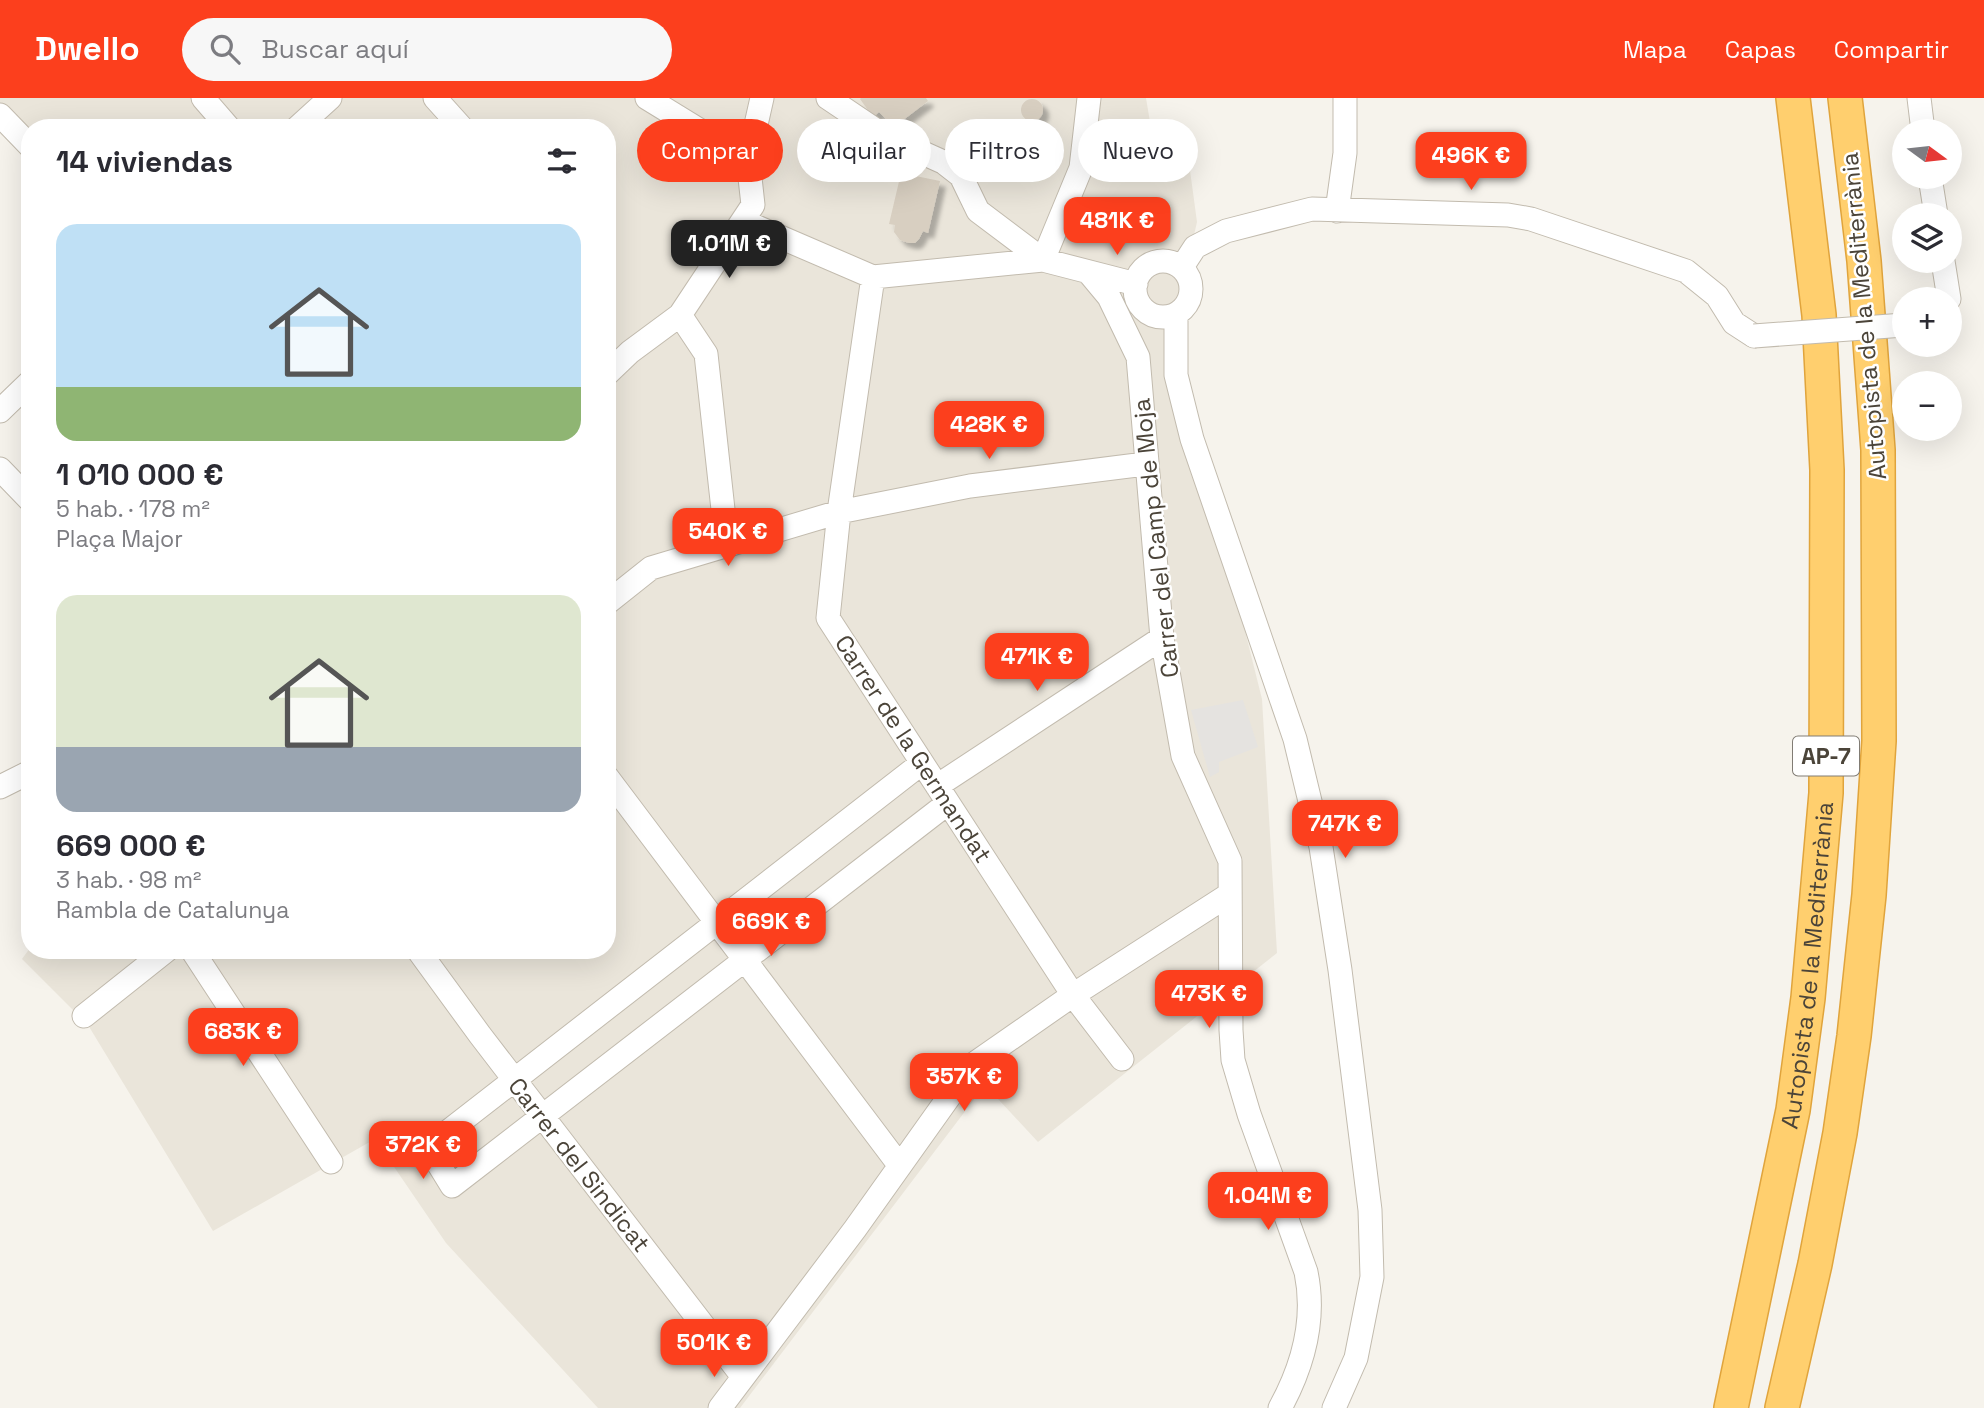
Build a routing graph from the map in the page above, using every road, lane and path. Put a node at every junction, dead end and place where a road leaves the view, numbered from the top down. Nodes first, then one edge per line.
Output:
1 (203, 98) edge
2 (330, 98) edge
3 (435, 98) edge
4 (647, 98) edge
5 (762, 98) edge
6 (828, 98) edge
7 (1088, 98) edge
8 (1345, 98) edge
9 (1793, 98) edge
10 (1845, 98) edge
11 (1919, 98) edge
12 (0, 115) edge
13 (221, 119) edge
14 (307, 119) edge
15 (454, 119) edge
16 (681, 119) edge
17 (757, 119) edge
18 (1922, 119) edge
19 (21, 137) edge
20 (750, 182) edge
21 (1338, 211) junction
22 (743, 221) junction
23 (1044, 260) junction
24 (1182, 267) junction
25 (1089, 273) junction
26 (873, 277) junction
27 (1138, 293) junction
28 (1176, 314) junction
29 (680, 315) junction
30 (1892, 326) edge
31 (1127, 334) junction
32 (616, 365) edge
33 (21, 391) edge
34 (0, 411) edge
35 (1146, 464) junction
36 (0, 469) edge
37 (21, 490) edge
38 (839, 512) junction
39 (727, 546) junction
40 (616, 596) edge
41 (1161, 638) junction
42 (922, 763) junction
43 (21, 776) edge
44 (0, 787) edge
45 (616, 789) edge
46 (942, 794) junction
47 (1230, 894) junction
48 (717, 922) junction
49 (156, 959) edge
50 (198, 959) edge
51 (425, 959) edge
52 (745, 960) junction
53 (1073, 995) junction
54 (84, 1016) dead end
55 (1122, 1059) dead end
56 (514, 1080) junction
57 (542, 1117) junction
58 (331, 1162) dead end
59 (900, 1166) junction
60 (743, 1377) junction
61 (720, 1408) edge
62 (1280, 1408) edge
63 (1335, 1408) edge
64 (1731, 1408) edge
65 (1782, 1408) edge

1 - 13 street
2 - 14 street
3 - 15 street
4 - 16 street
5 - 17 street
6 - 23 street
7 - 23 street
8 - 21 street
9 - 64 highway, Autopista de la Mediterrània / AP-7
10 - 65 highway, Autopista de la Mediterrània / AP-7
11 - 18 street
12 - 19 street
20 - 22 street
21 - 24 street
21 - 30 street, bridge
22 - 26 street
22 - 29 street
23 - 25 street
23 - 26 street
24 - 27 street
24 - 28 street
25 - 27 street
25 - 31 street, Carrer del Camp de Moja
26 - 38 street, Carrer de la Germandat
27 - 28 street
27 - 31 street
28 - 63 street
29 - 32 street
29 - 39 street
31 - 35 street, Carrer del Camp de Moja
33 - 34 street
35 - 38 street
35 - 41 street, Carrer del Camp de Moja
36 - 37 street
38 - 39 street
38 - 42 street, Carrer de la Germandat
39 - 40 street
41 - 46 street
41 - 47 street, Carrer del Camp de Moja
42 - 46 street, Carrer de la Germandat
42 - 48 street
43 - 44 street
45 - 48 street
46 - 52 street
46 - 53 street, Carrer de la Germandat
47 - 53 street
47 - 62 street, Carrer del Camp de Moja
48 - 52 street
48 - 56 street
49 - 54 street
50 - 58 street
51 - 56 street, Carrer del Sindicat
52 - 57 street
52 - 59 street
53 - 55 street, Carrer de la Germandat
53 - 59 street
56 - 57 street, Carrer del Sindicat
56 - 57 street
57 - 60 street, Carrer del Sindicat
59 - 60 street
60 - 61 street

